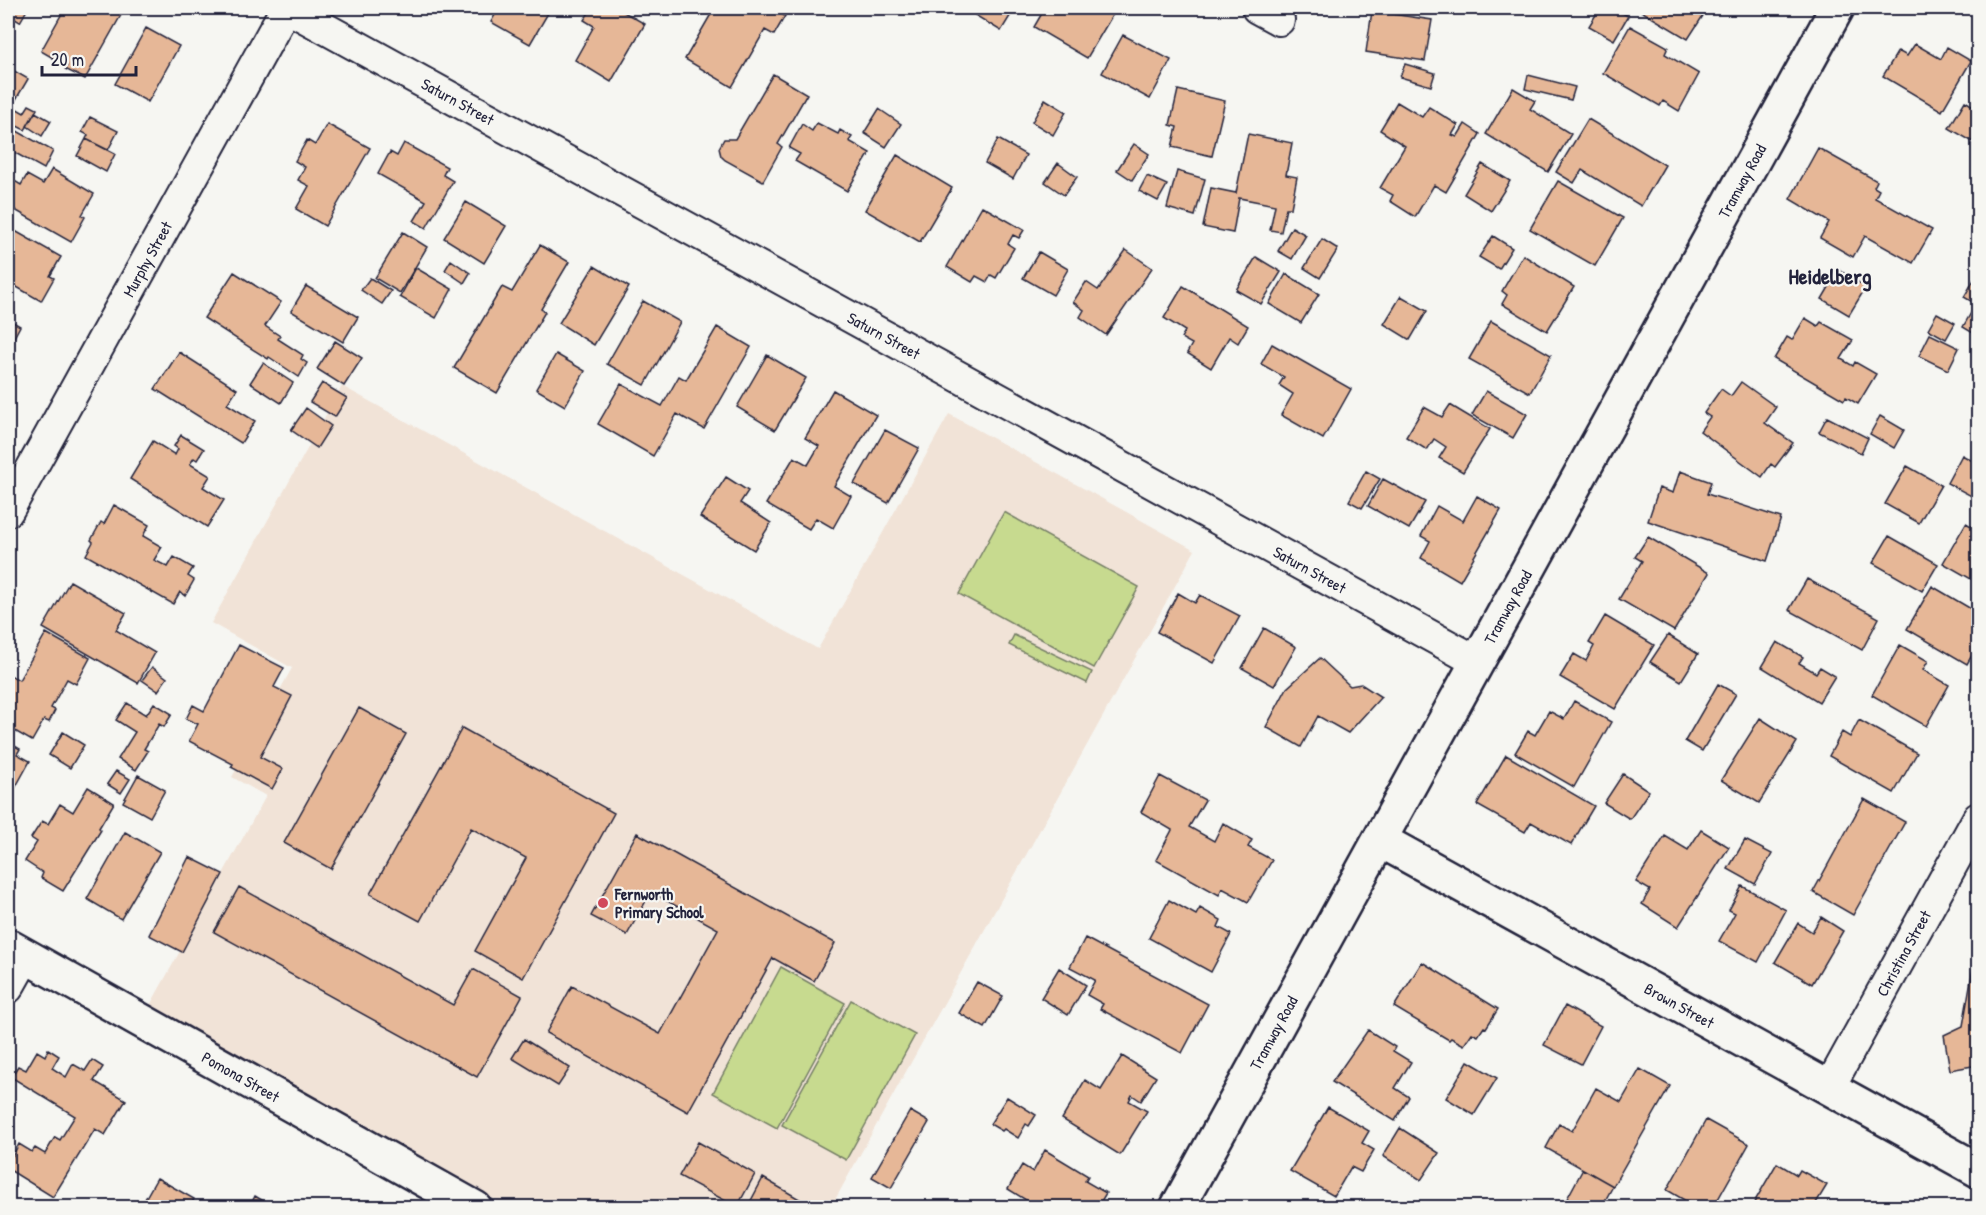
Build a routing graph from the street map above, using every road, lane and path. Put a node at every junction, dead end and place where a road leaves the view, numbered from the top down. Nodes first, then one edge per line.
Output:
1 (287, 8) edge
2 (1837, 8) edge
3 (8, 511) edge
4 (1478, 662) junction
5 (1978, 818) edge
6 (1380, 840) junction
7 (16, 951) edge
8 (8, 988) edge
9 (1829, 1088) junction
10 (1978, 1170) edge
11 (475, 1208) edge
12 (1177, 1208) edge

1 - 3 street, Murphy Street
1 - 4 street, Saturn Street
2 - 4 street, Tramway Road
4 - 6 street, Tramway Road
5 - 9 street, Christina Street
6 - 9 street, Brown Street
6 - 12 street, Tramway Road
7 - 8 street
7 - 11 street, Pomona Street
9 - 10 street, Brown Street

